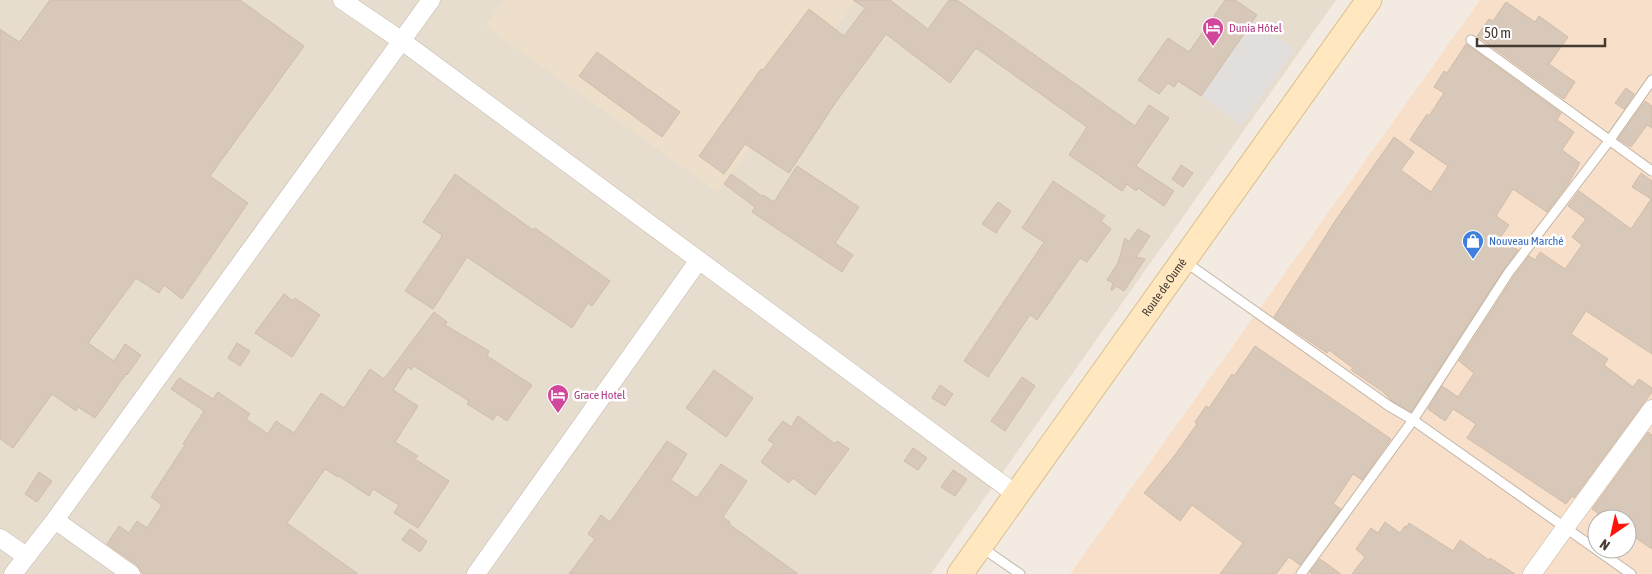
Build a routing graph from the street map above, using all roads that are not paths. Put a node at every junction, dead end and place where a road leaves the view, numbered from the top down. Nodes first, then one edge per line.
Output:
1 (342, 0) edge
2 (431, 0) edge
3 (1369, 0) edge
4 (1471, 40) dead end
5 (402, 41) junction
6 (1652, 80) edge
7 (1610, 141) junction
8 (1652, 171) edge
9 (699, 260) junction
10 (1184, 260) junction
11 (1652, 409) edge
12 (1413, 420) junction
13 (1017, 495) junction
14 (55, 520) junction
15 (1565, 528) junction
16 (0, 538) edge
17 (980, 546) junction
18 (26, 556) junction
19 (13, 574) edge
20 (132, 574) edge
21 (476, 574) edge
22 (960, 574) edge
23 (1020, 574) edge
24 (1301, 574) edge
25 (1532, 574) edge
26 (1631, 574) edge

1 - 5 street
2 - 5 street
3 - 10 street, Route de Oumé
4 - 7 lane
5 - 9 street
5 - 14 street
6 - 7 lane
7 - 8 lane
7 - 12 lane
9 - 13 street
9 - 21 street
10 - 12 lane
10 - 13 street, Route de Oumé
11 - 15 street
12 - 15 lane
12 - 24 lane
13 - 17 street, Route de Oumé
14 - 18 street
14 - 20 street
15 - 25 street
15 - 26 lane
16 - 18 street
17 - 22 street, Route de Oumé
17 - 23 lane
18 - 19 street

